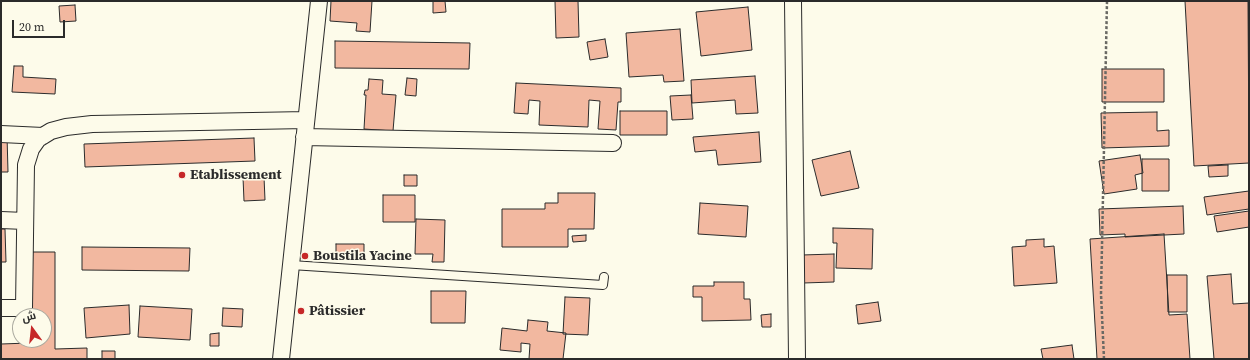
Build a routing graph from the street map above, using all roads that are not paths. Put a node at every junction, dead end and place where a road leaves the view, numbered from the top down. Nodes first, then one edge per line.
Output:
1 (319, 1) edge
2 (793, 1) edge
3 (306, 120) junction
4 (1, 134) edge
5 (43, 136) junction
6 (304, 137) junction
7 (613, 143) dead end
8 (1, 220) edge
9 (25, 221) junction
10 (290, 265) junction
11 (604, 277) dead end
12 (1, 308) edge
13 (280, 359) edge
14 (797, 359) edge

1 - 3 street
2 - 14 street
3 - 5 street
3 - 6 street
4 - 5 street
5 - 9 street
6 - 7 street
6 - 10 street
8 - 9 street
9 - 12 street
10 - 11 lane
10 - 13 street

